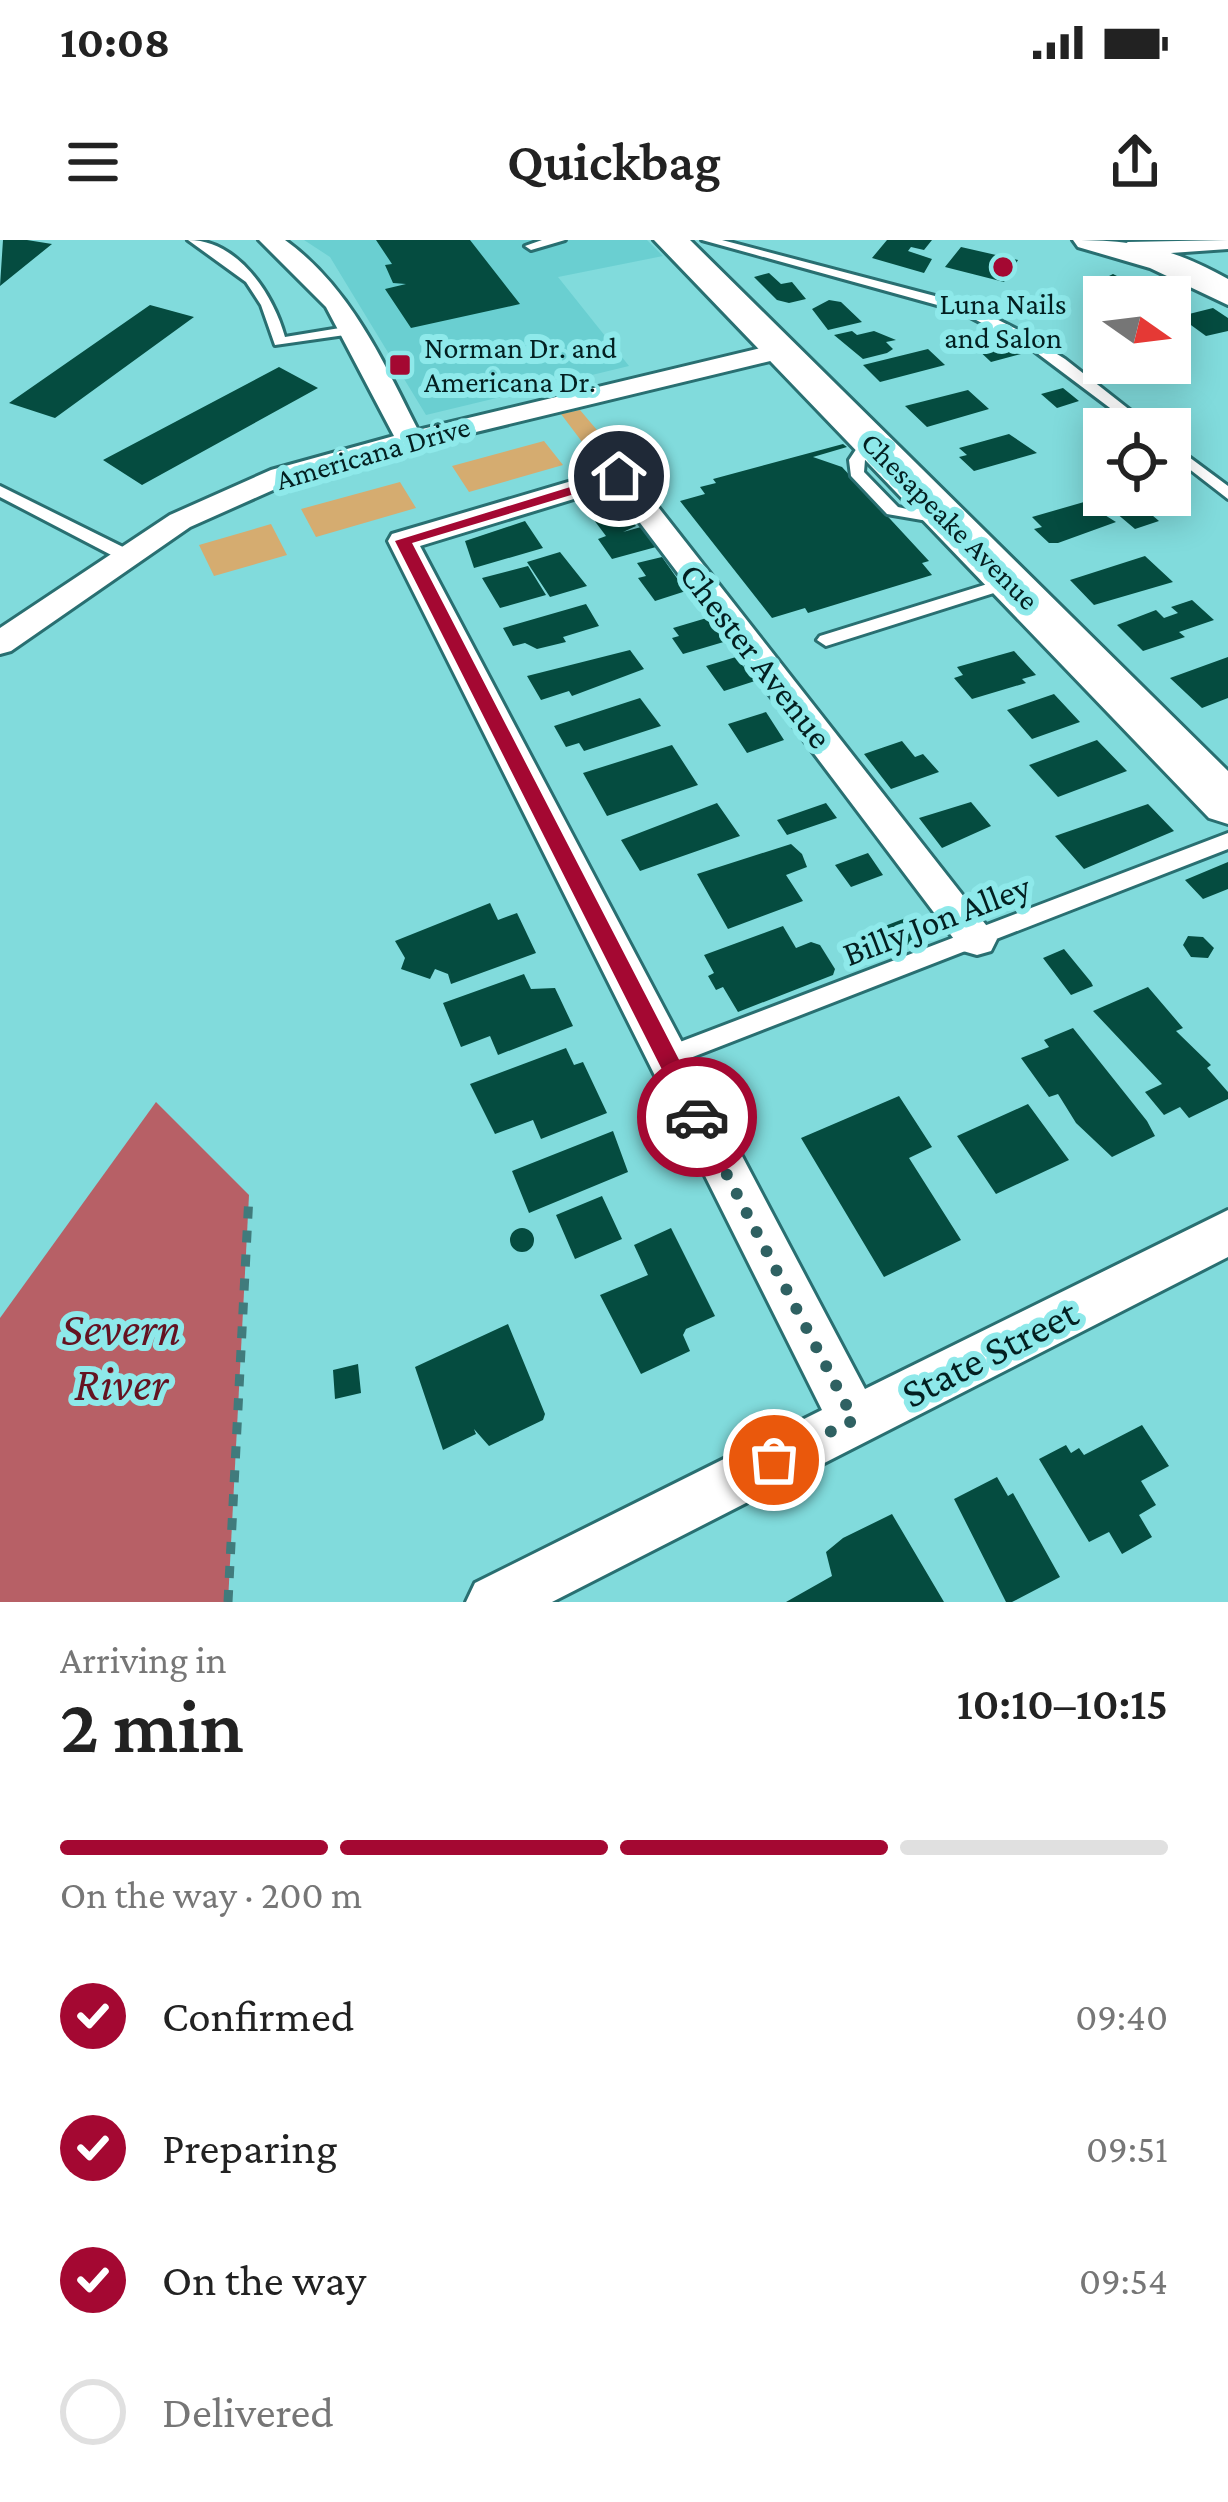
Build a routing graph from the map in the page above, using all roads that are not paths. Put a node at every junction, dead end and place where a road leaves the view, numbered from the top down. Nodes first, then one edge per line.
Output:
1 (194, 240) edge
2 (270, 240) edge
3 (559, 240) edge
4 (671, 240) edge
5 (708, 240) edge
6 (1090, 240) edge
7 (1219, 243) edge
8 (531, 246) dead end
9 (1128, 249) junction
10 (1185, 272) junction
11 (1228, 294) edge
12 (352, 330) junction
13 (782, 351) junction
14 (1121, 408) edge
15 (410, 440) junction
16 (1191, 464) edge
17 (0, 490) edge
18 (1228, 494) edge
19 (125, 555) junction
20 (1010, 582) junction
21 (826, 640) dead end
22 (0, 643) edge
23 (1228, 804) edge
24 (1228, 841) edge
25 (977, 939) junction
26 (667, 1058) junction
27 (1228, 1233) edge
28 (854, 1420) junction
29 (494, 1602) edge

1 - 12 lane
2 - 12 street
3 - 8 lane
4 - 13 main road, Chesapeake Avenue
5 - 14 lane
6 - 9 main road
7 - 9 street
7 - 10 street
9 - 10 main road
10 - 11 main road
12 - 15 street
13 - 15 street, Americana Drive
13 - 20 main road, Chesapeake Avenue
15 - 19 street, Americana Drive
16 - 18 lane
17 - 19 lane
19 - 22 street, Americana Drive
20 - 21 lane
20 - 23 main road, Chesapeake Avenue
24 - 25 lane, Billy Jon Alley
25 - 26 lane, Billy Jon Alley
25 - 26 street, Chester Avenue
26 - 28 street, Chester Avenue
27 - 28 street, State Street
28 - 29 street, State Street

